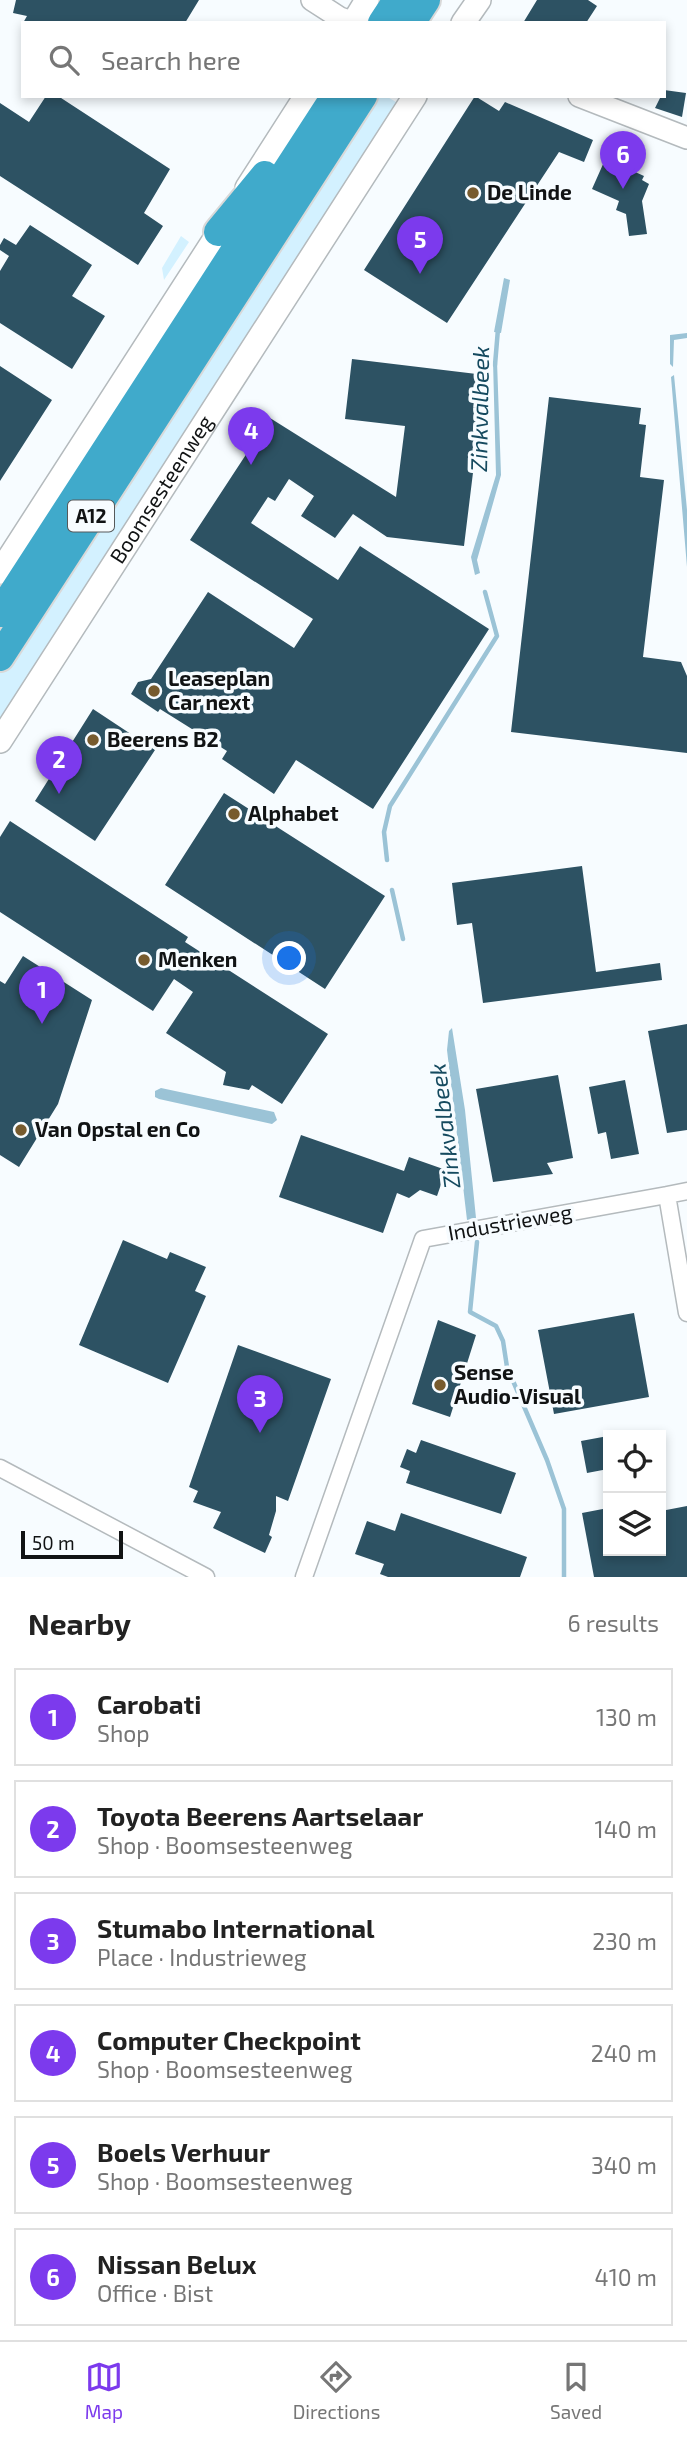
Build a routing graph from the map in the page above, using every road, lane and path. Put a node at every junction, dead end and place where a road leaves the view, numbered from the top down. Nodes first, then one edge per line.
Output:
1 (312, 0) edge
2 (367, 0) edge
3 (397, 0) edge
4 (426, 0) edge
5 (479, 0) edge
6 (349, 21) edge
7 (354, 21) edge
8 (383, 21) edge
9 (412, 21) edge
10 (464, 21) edge
11 (305, 98) edge
12 (334, 98) edge
13 (362, 98) edge
14 (414, 98) edge
15 (584, 98) edge
16 (687, 138) edge
17 (305, 142) junction
18 (218, 233) junction
19 (0, 572) edge
20 (0, 613) edge
21 (0, 657) edge
22 (0, 741) edge
23 (687, 1191) edge
24 (667, 1195) junction
25 (687, 1312) edge
26 (0, 1468) edge
27 (206, 1577) edge
28 (304, 1577) edge

1 - 6 street
2 - 7 main road
3 - 8 highway
4 - 9 highway
5 - 10 main road
11 - 18 main road
12 - 17 highway, A12
13 - 21 highway, A12
14 - 22 main road, Boomsesteenweg
15 - 16 street
17 - 18 highway
17 - 20 highway, A12
18 - 19 main road
23 - 24 street
24 - 25 street
24 - 28 street, Industrieweg
26 - 27 street

